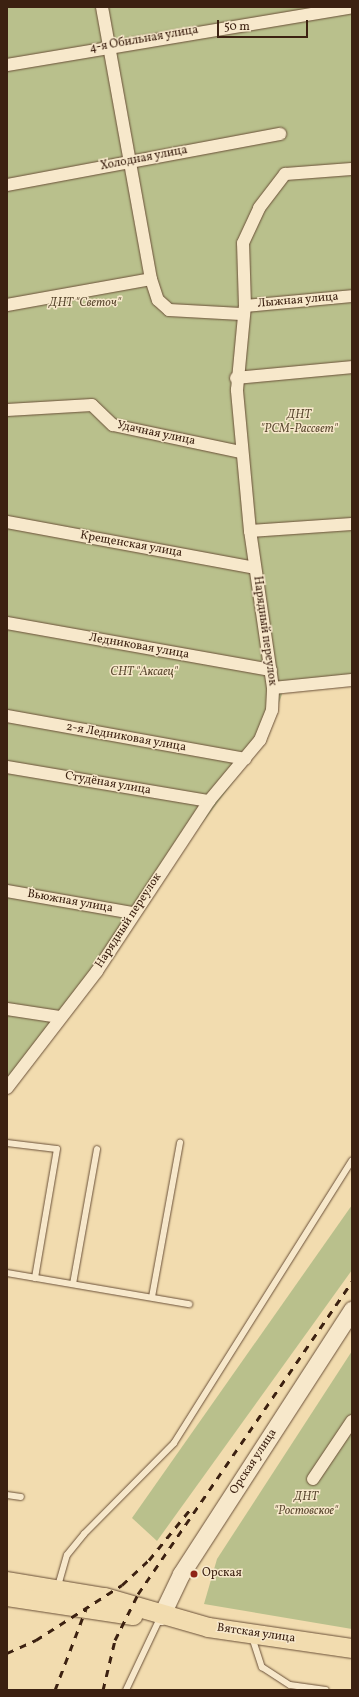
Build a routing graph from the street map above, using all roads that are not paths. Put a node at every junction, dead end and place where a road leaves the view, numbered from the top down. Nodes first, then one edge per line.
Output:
1 (102, 7) edge
2 (334, 7) edge
3 (352, 7) edge
4 (110, 46) junction
5 (7, 65) edge
6 (280, 134) dead end
7 (132, 162) junction
8 (352, 169) edge
9 (7, 185) edge
10 (151, 279) junction
11 (352, 296) edge
12 (7, 305) edge
13 (243, 310) junction
14 (352, 367) edge
15 (236, 378) junction
16 (7, 410) edge
17 (241, 452) junction
18 (7, 522) edge
19 (352, 524) edge
20 (250, 530) junction
21 (255, 568) junction
22 (7, 623) edge
23 (271, 670) junction
24 (352, 680) edge
25 (273, 688) junction
26 (7, 716) edge
27 (245, 760) junction
28 (7, 767) edge
29 (209, 801) junction
30 (7, 891) edge
31 (133, 912) junction
32 (7, 1009) edge
33 (58, 1017) junction
34 (7, 1088) edge
35 (180, 1142) dead end
36 (7, 1143) edge
37 (97, 1149) dead end
38 (352, 1160) edge
39 (7, 1274) edge
40 (35, 1278) junction
41 (73, 1284) junction
42 (152, 1297) junction
43 (189, 1304) dead end
44 (352, 1310) edge
45 (352, 1421) edge
46 (313, 1479) dead end
47 (7, 1495) edge
48 (21, 1497) dead end
49 (7, 1581) edge
50 (57, 1589) junction
51 (7, 1596) edge
52 (161, 1616) junction
53 (251, 1634) junction
54 (352, 1648) edge
55 (126, 1690) edge
56 (326, 1690) edge

1 - 4 street
2 - 3 street, 4-я Обильная улица
2 - 4 street, 4-я Обильная улица
4 - 5 street, 4-я Обильная улица
4 - 7 street
6 - 7 street, Холодная улица
7 - 9 street, Холодная улица
7 - 10 street
8 - 13 street, Нарядный переулок
10 - 12 street
10 - 13 street, Лыжная улица
11 - 13 street, Лыжная улица
13 - 15 street, Нарядный переулок
14 - 15 street
15 - 17 street, Нарядный переулок
16 - 17 street, Удачная улица
17 - 20 street, Нарядный переулок
18 - 21 street, Крещенская улица
19 - 20 street
20 - 21 street, Нарядный переулок
21 - 23 street, Нарядный переулок
22 - 23 street, Ледниковая улица
23 - 25 street, Нарядный переулок
24 - 25 street
25 - 27 street, Нарядный переулок
26 - 27 street, 2-я Ледниковая улица
27 - 29 street, Нарядный переулок
28 - 29 street, Студёная улица
29 - 31 street, Нарядный переулок
30 - 31 street, Вьюжная улица
31 - 33 street, Нарядный переулок
32 - 33 street
33 - 34 street, Нарядный переулок
35 - 42 lane
36 - 40 lane
37 - 41 lane
38 - 50 lane
39 - 40 lane
40 - 41 lane
41 - 42 lane
42 - 43 lane
44 - 52 main road, Орская улица
45 - 46 street
47 - 48 lane
49 - 50 main road, Вятская улица
50 - 52 main road, Вятская улица
51 - 52 main road, Вятская улица
52 - 53 main road, Вятская улица
52 - 55 lane
53 - 54 main road, Вятская улица
53 - 56 lane

